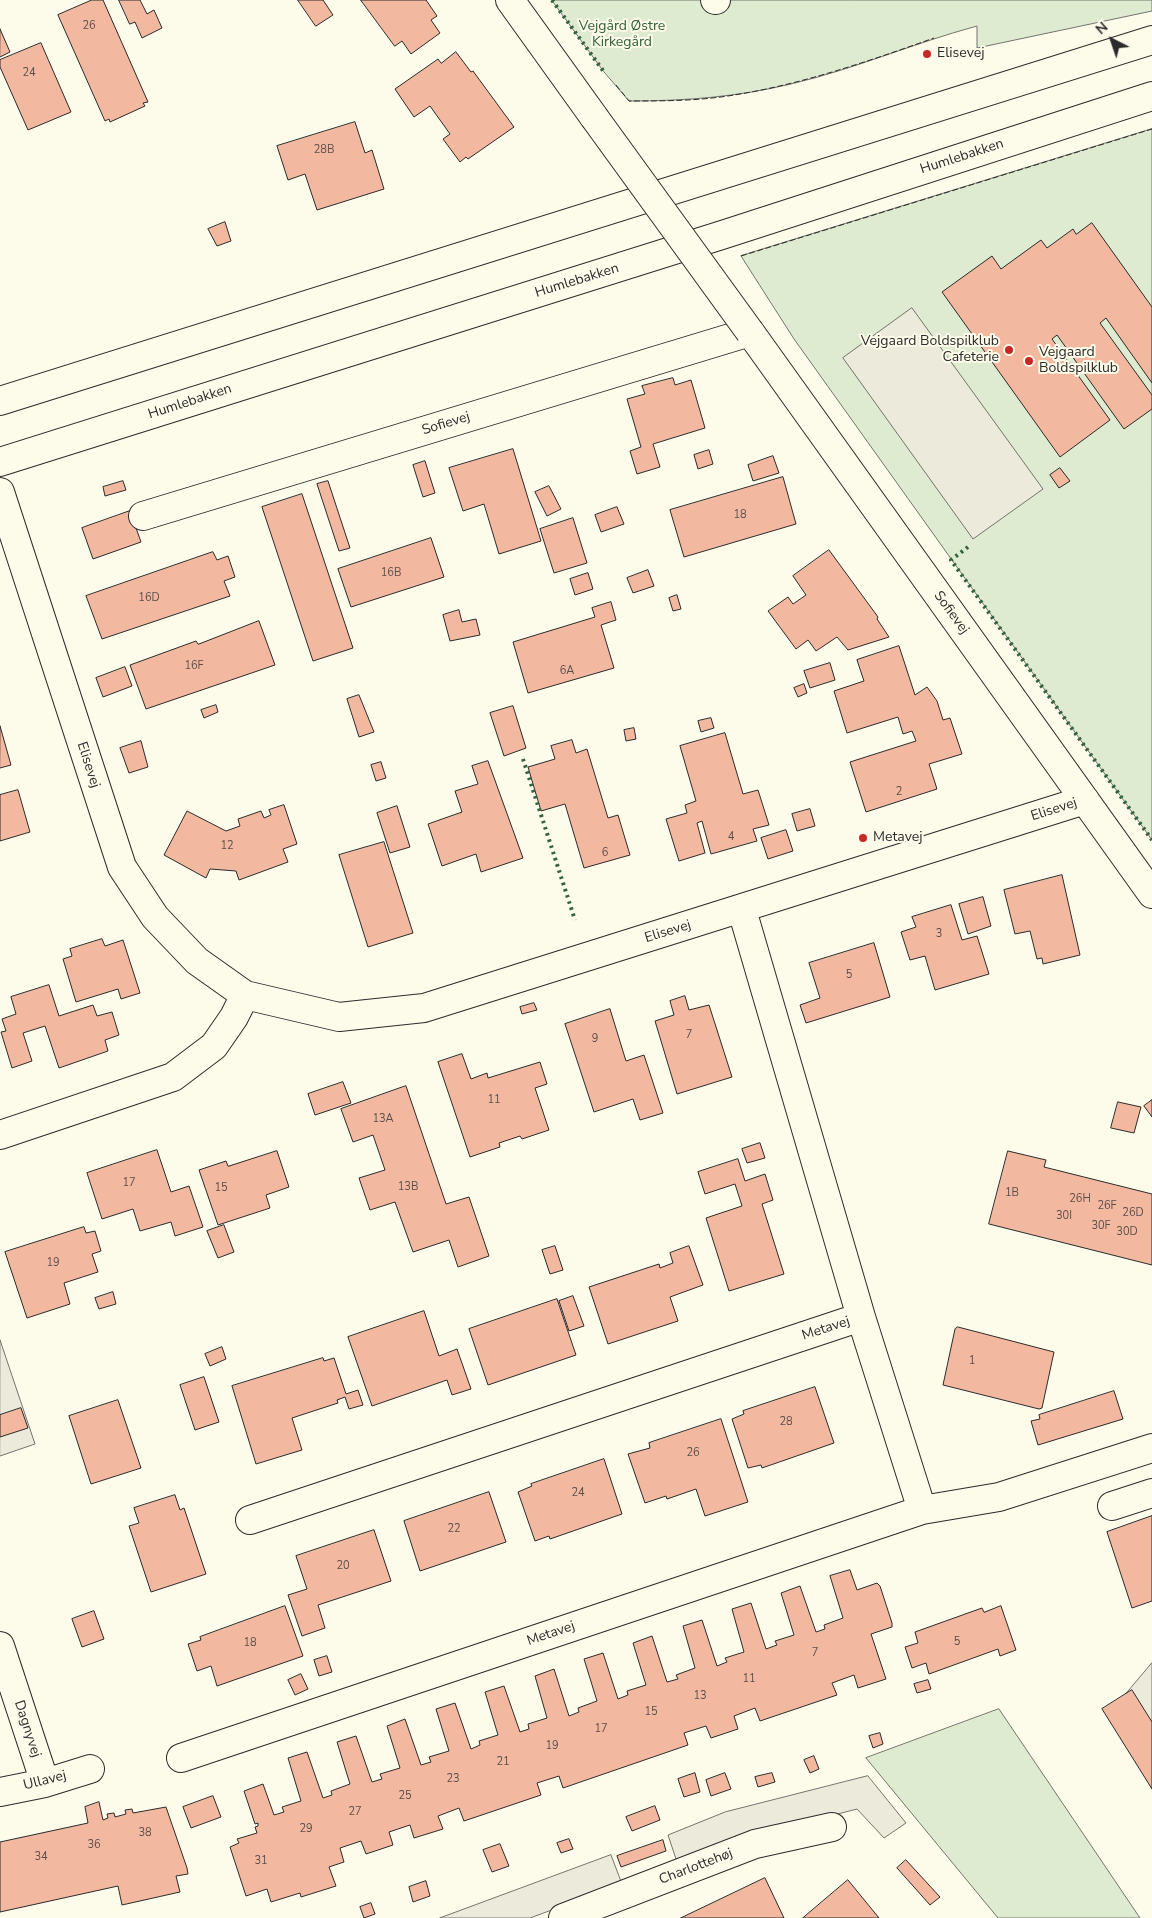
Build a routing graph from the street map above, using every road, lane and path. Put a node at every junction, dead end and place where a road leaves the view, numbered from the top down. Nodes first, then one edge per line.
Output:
1 (510, 0) edge
2 (1152, 40) edge
3 (1152, 96) edge
4 (750, 332) junction
5 (0, 401) edge
6 (0, 462) edge
7 (0, 492) edge
8 (143, 516) dead end
9 (1085, 800) junction
10 (1152, 894) edge
11 (742, 910) junction
12 (245, 995) junction
13 (0, 1135) edge
14 (862, 1317) junction
15 (1152, 1448) edge
16 (1152, 1493) edge
17 (1112, 1506) dead end
18 (922, 1510) junction
19 (250, 1520) dead end
20 (0, 1646) edge
21 (181, 1758) dead end
22 (90, 1769) dead end
23 (45, 1783) junction
24 (0, 1792) edge
25 (832, 1827) dead end
26 (563, 1918) edge

1 - 4 street, Sofievej, bridge
2 - 5 street
3 - 6 street, Humlebakken
4 - 8 street, Sofievej
4 - 9 street, Sofievej
7 - 12 street, Elisevej
9 - 10 street, Sofievej
9 - 11 street, Elisevej
11 - 12 street, Elisevej
11 - 14 street, Metavej
12 - 13 street
14 - 18 street, Metavej
14 - 19 street, Metavej
15 - 18 street, Metavej
16 - 17 street
18 - 21 street, Metavej
20 - 23 street, Dagnyvej
22 - 23 street, Ullavej
23 - 24 street, Ullavej
25 - 26 street, Charlottehøj

